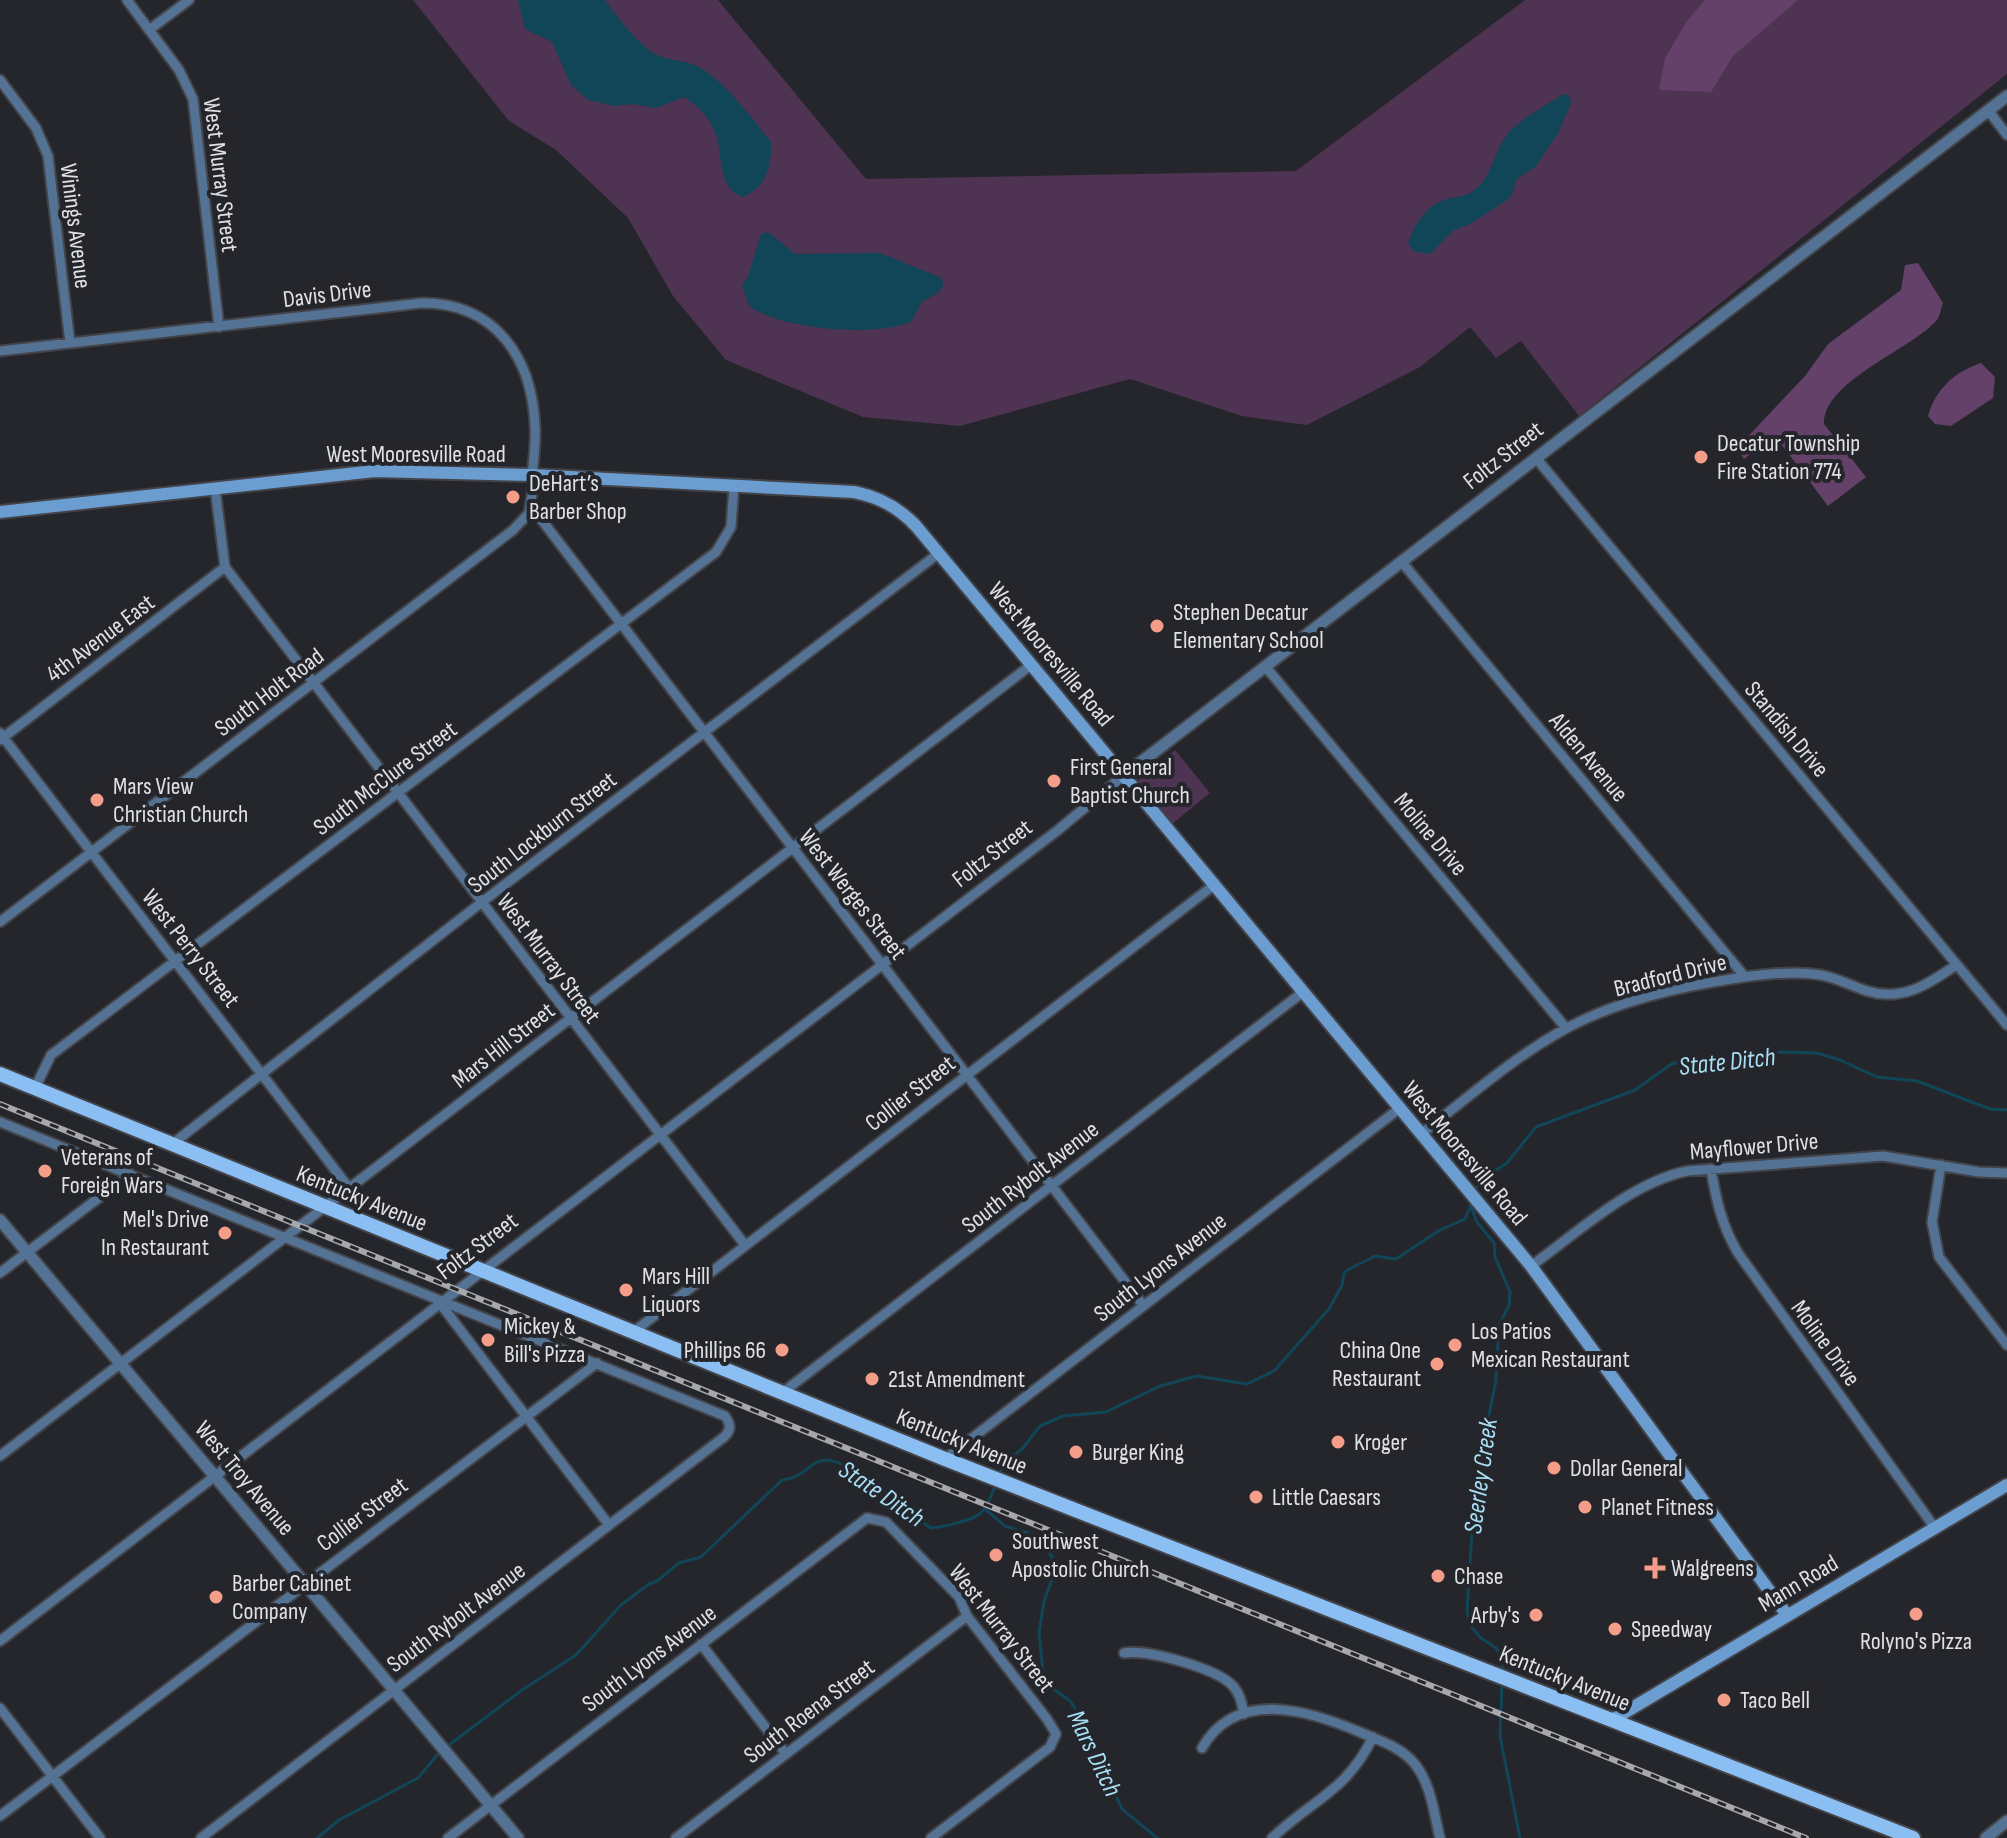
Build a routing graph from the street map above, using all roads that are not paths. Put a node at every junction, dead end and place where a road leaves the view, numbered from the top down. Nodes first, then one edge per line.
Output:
1 (127, 0) edge
2 (189, 0) edge
3 (149, 30) junction
4 (0, 80) edge
5 (2005, 103) edge
6 (1988, 110) junction
7 (2007, 135) edge
8 (219, 327) junction
9 (70, 343) junction
10 (0, 351) edge
11 (1536, 458) junction
12 (533, 476) junction
13 (734, 486) junction
14 (215, 488) junction
15 (531, 506) junction
16 (0, 512) edge
17 (939, 553) junction
18 (1401, 561) junction
19 (225, 567) junction
20 (621, 624) junction
21 (1031, 665) junction
22 (1265, 666) junction
23 (313, 683) junction
24 (704, 732) junction
25 (1, 737) edge
26 (1123, 776) junction
27 (398, 793) junction
28 (793, 848) junction
29 (92, 851) junction
30 (1214, 885) junction
31 (482, 902) junction
32 (0, 922) edge
33 (176, 962) junction
34 (883, 965) junction
35 (1956, 965) junction
36 (1745, 977) junction
37 (1303, 992) junction
38 (571, 1018) junction
39 (2007, 1025) edge
40 (1566, 1028) junction
41 (262, 1073) junction
42 (0, 1074) edge
43 (967, 1075) junction
44 (35, 1088) junction
45 (1400, 1108) junction
46 (0, 1122) edge
47 (1421, 1134) junction
48 (659, 1135) junction
49 (171, 1145) junction
50 (1941, 1165) junction
51 (1711, 1169) junction
52 (2007, 1173) edge
53 (130, 1174) junction
54 (1052, 1185) junction
55 (349, 1188) junction
56 (324, 1207) junction
57 (0, 1220) edge
58 (286, 1236) junction
59 (745, 1245) junction
60 (27, 1253) junction
61 (1531, 1266) junction
62 (481, 1270) junction
63 (0, 1273) edge
64 (441, 1301) junction
65 (1143, 1305) junction
66 (632, 1333) junction
67 (2007, 1345) edge
68 (597, 1363) junction
69 (120, 1364) junction
70 (782, 1393) junction
71 (527, 1415) junction
72 (0, 1456) edge
73 (945, 1459) junction
74 (215, 1476) junction
75 (2007, 1485) edge
76 (878, 1518) joint
77 (609, 1525) junction
78 (1935, 1528) junction
79 (304, 1583) junction
80 (1787, 1615) junction
81 (967, 1616) junction
82 (0, 1641) edge
83 (701, 1644) junction
84 (1124, 1653) dead end
85 (394, 1690) junction
86 (0, 1708) edge
87 (1244, 1714) junction
88 (1612, 1720) junction
89 (1373, 1737) junction
90 (1202, 1748) dead end
91 (786, 1754) junction
92 (53, 1776) junction
93 (490, 1805) junction
94 (0, 1816) edge
95 (2007, 1821) edge
96 (100, 1838) edge
97 (201, 1838) edge
98 (448, 1838) edge
99 (518, 1838) edge
100 (676, 1838) edge
101 (931, 1838) edge
102 (1272, 1838) edge
103 (1440, 1838) edge
104 (1913, 1838) edge
105 (1986, 1838) edge

1 - 3 street, West Murray Street
2 - 3 street
3 - 8 street, West Murray Street
4 - 9 street, Winings Avenue
5 - 6 street, Foltz Street
6 - 7 street
6 - 11 street, Foltz Street
8 - 9 street, Davis Drive
8 - 12 street, Davis Drive
9 - 10 street, Davis Drive
11 - 18 street, Foltz Street
11 - 35 street, Standish Drive
12 - 13 main road, West Mooresville Road
12 - 14 main road, West Mooresville Road
12 - 15 street
13 - 17 main road, West Mooresville Road
13 - 20 street, South McClure Street
14 - 16 main road, West Mooresville Road
14 - 19 street, West Murray Street
15 - 20 street, West Werges Street
15 - 23 street, South Holt Road
17 - 21 main road, West Mooresville Road
17 - 24 street, South Lockburn Street
18 - 22 street, Foltz Street
18 - 36 street, Alden Avenue
19 - 23 street, West Murray Street
19 - 25 street, 4th Avenue East
20 - 24 street, West Werges Street
20 - 27 street, South McClure Street
21 - 26 main road, West Mooresville Road
21 - 28 street, Mars Hill Street
22 - 26 street, Foltz Street
22 - 40 street, Moline Drive
23 - 27 street, West Murray Street
23 - 29 street, South Holt Road
24 - 28 street, West Werges Street
24 - 31 street, South Lockburn Street
25 - 29 street, West Perry Street
26 - 30 main road, West Mooresville Road
26 - 34 street, Foltz Street
27 - 31 street, West Murray Street
27 - 33 street, South McClure Street
28 - 34 street, West Werges Street
28 - 38 street, Mars Hill Street
29 - 32 street, South Holt Road
29 - 33 street, West Perry Street
30 - 37 main road, West Mooresville Road
30 - 43 street, Collier Street
31 - 38 street, West Murray Street
31 - 41 street, South Lockburn Street
33 - 41 street, West Perry Street
33 - 44 street, South McClure Street
34 - 43 street, West Werges Street
34 - 48 street, Foltz Street
35 - 36 street, Bradford Drive
35 - 39 street, Standish Drive
36 - 40 street, Bradford Drive
37 - 45 main road, West Mooresville Road
37 - 54 street, South Rybolt Avenue
38 - 48 street, West Murray Street
38 - 55 street, Mars Hill Street
40 - 47 street, Bradford Drive
41 - 49 street, South Lockburn Street
41 - 55 street, West Perry Street
42 - 44 main road, Kentucky Avenue
43 - 54 street, West Werges Street
43 - 59 street, Collier Street
44 - 49 main road, Kentucky Avenue
45 - 47 main road, West Mooresville Road
45 - 65 street, South Lyons Avenue
46 - 53 street
47 - 61 main road, West Mooresville Road
48 - 59 street, West Murray Street
48 - 62 street, Foltz Street
49 - 56 main road, Kentucky Avenue
50 - 51 street, Mayflower Drive
50 - 52 street, Mayflower Drive
50 - 67 street
51 - 61 street, Mayflower Drive
51 - 78 street, Moline Drive
53 - 58 street
53 - 60 street
54 - 65 street, West Werges Street
54 - 70 street, South Rybolt Avenue
55 - 56 street, Mars Hill Street
56 - 58 street, Mars Hill Street
56 - 62 main road, Kentucky Avenue
57 - 60 street, West Troy Avenue
58 - 64 street
58 - 69 street, Mars Hill Street
59 - 66 street, Collier Street
60 - 63 street
60 - 69 street, West Troy Avenue
61 - 80 main road, West Mooresville Road
62 - 64 street, Foltz Street
62 - 66 main road, Kentucky Avenue
64 - 68 street
64 - 71 street
64 - 74 street, Foltz Street
65 - 73 street, South Lyons Avenue
66 - 70 main road, Kentucky Avenue
68 - 71 street, Collier Street
68 - 77 street, South Rybolt Avenue
69 - 72 street, Mars Hill Street
69 - 74 street, West Troy Avenue
70 - 73 main road, Kentucky Avenue
71 - 77 street
71 - 79 street, Collier Street
73 - 88 main road, Kentucky Avenue
74 - 79 street, West Troy Avenue
74 - 82 street, Foltz Street
75 - 78 main road, Mann Road
76 - 81 street, West Murray Street
76 - 83 street, South Lyons Avenue
77 - 85 street, South Rybolt Avenue
78 - 80 main road, Mann Road
79 - 85 street, West Troy Avenue
79 - 92 street, Collier Street
80 - 88 main road, Mann Road
81 - 91 street, South Roena Street
81 - 101 street, West Murray Street
83 - 91 street
83 - 93 street, South Lyons Avenue
84 - 87 street
85 - 93 street, West Troy Avenue
85 - 97 street, South Rybolt Avenue
86 - 92 street
87 - 89 street
87 - 90 street
88 - 104 main road, Kentucky Avenue
89 - 102 street
89 - 103 street
91 - 100 street, South Roena Street
92 - 94 street, Collier Street
92 - 96 street
93 - 98 street, South Lyons Avenue
93 - 99 street, West Troy Avenue
95 - 105 street

